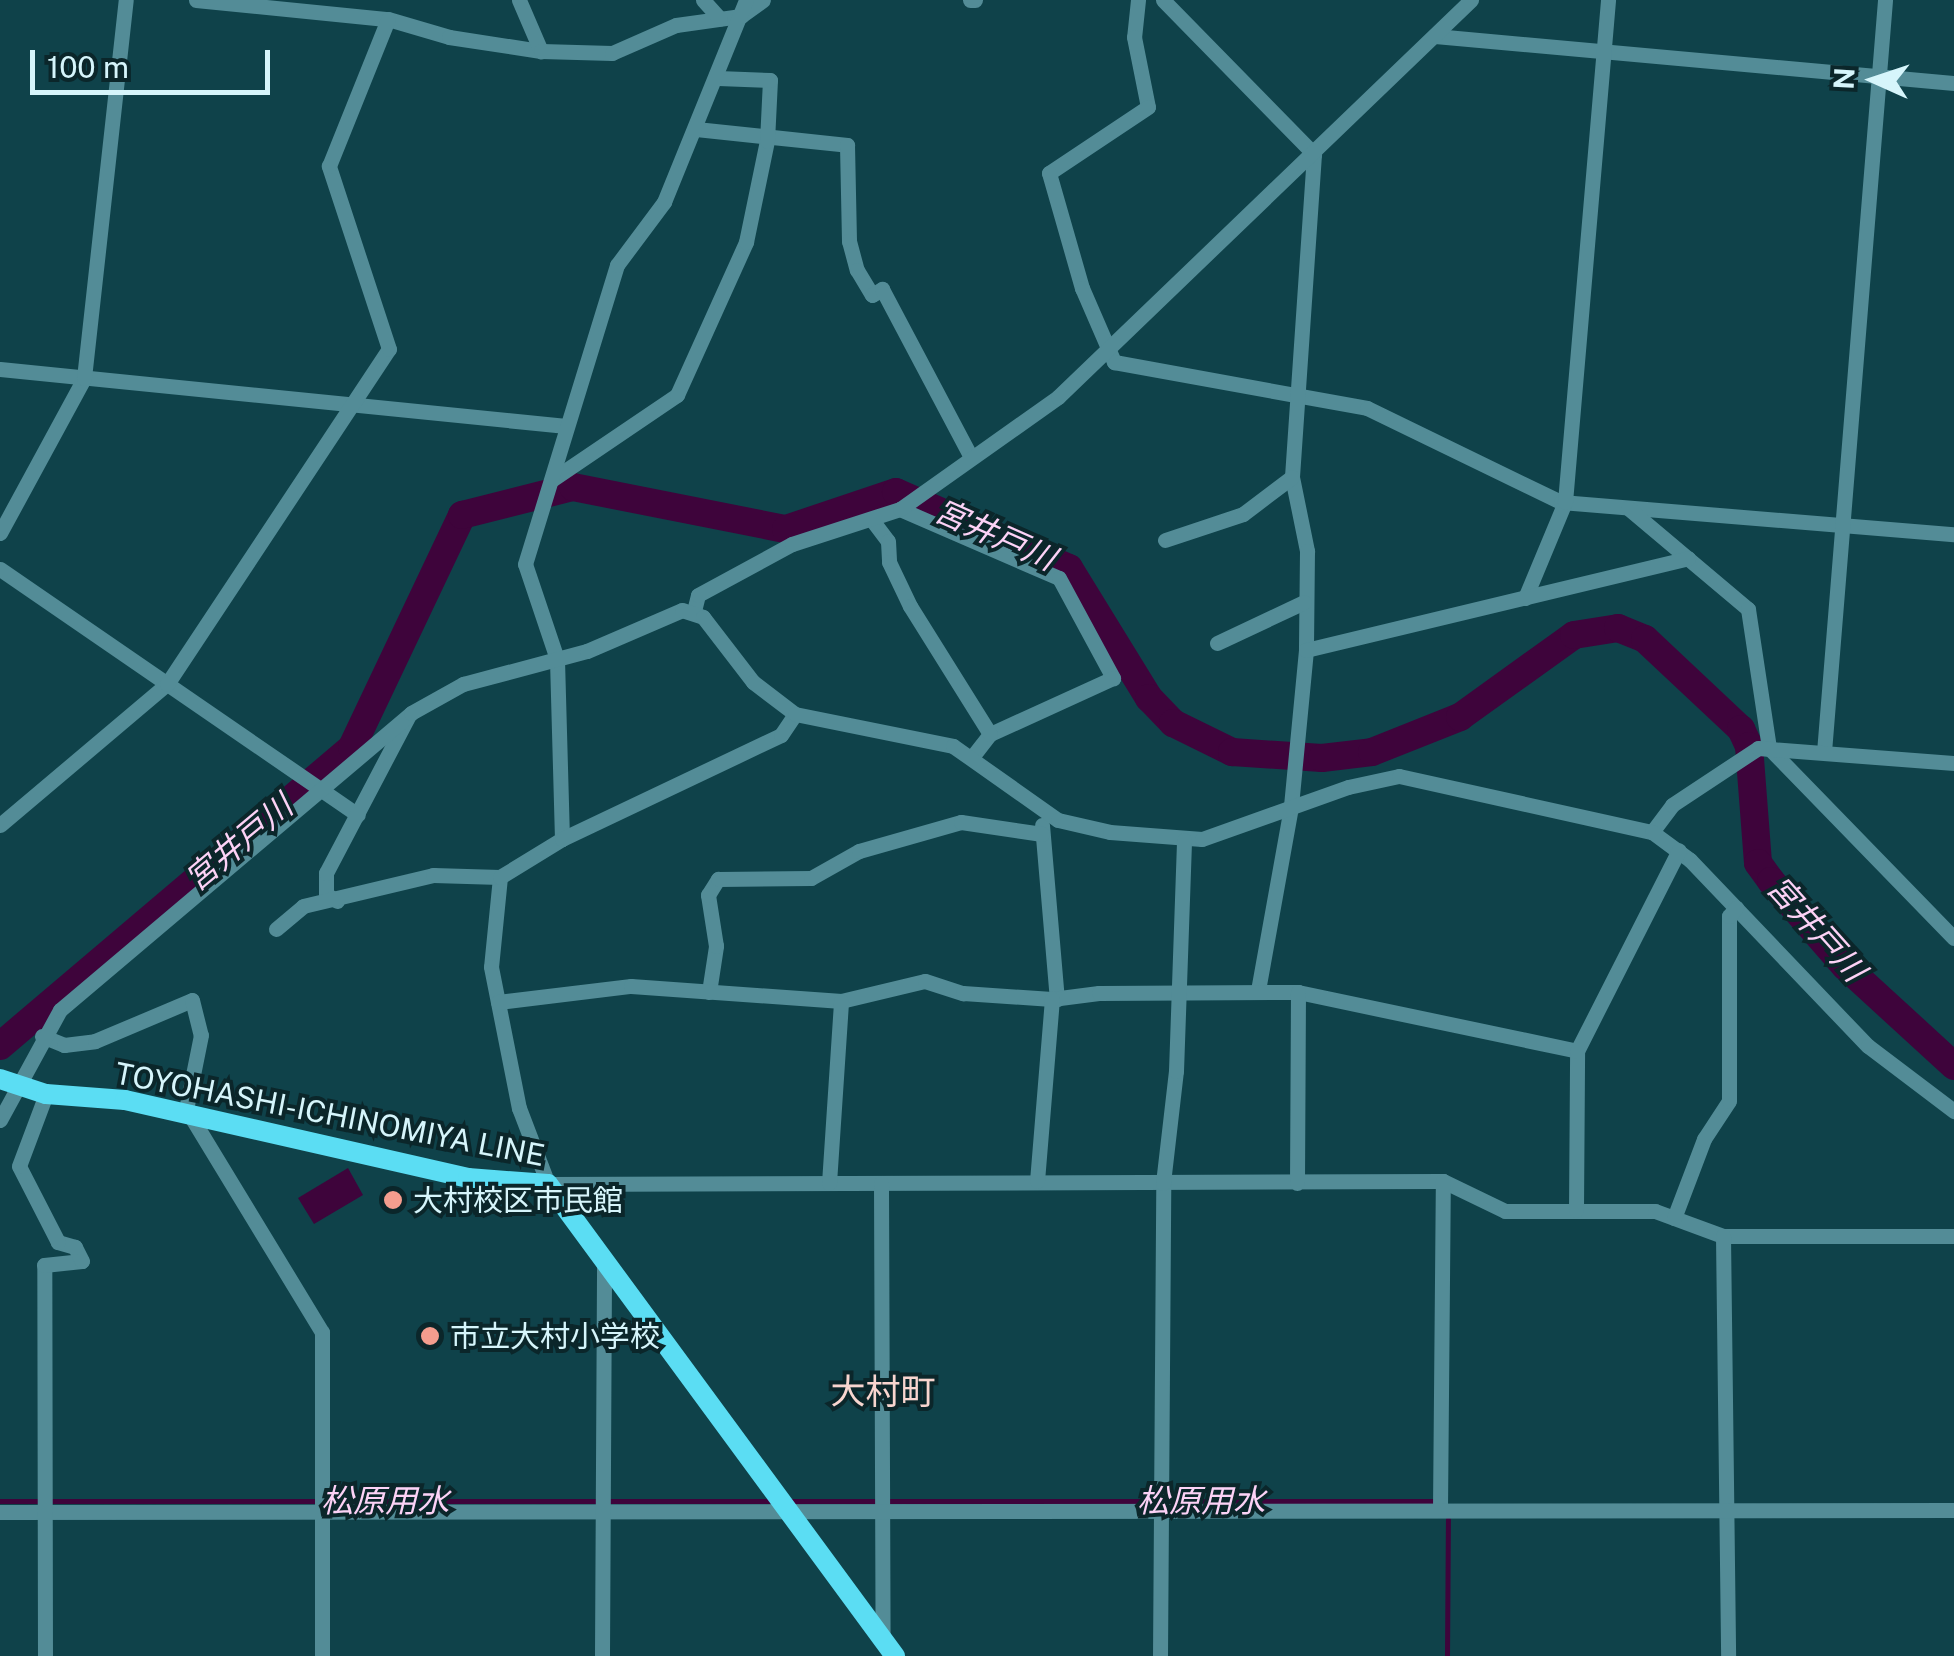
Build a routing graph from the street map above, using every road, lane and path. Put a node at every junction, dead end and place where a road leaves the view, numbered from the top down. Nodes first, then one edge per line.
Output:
1 (126, 0) edge
2 (196, 0) edge
3 (520, 0) edge
4 (703, 0) edge
5 (763, 0) edge
6 (1138, 0) edge
7 (1160, 0) edge
8 (1471, 0) edge
9 (1608, 0) edge
10 (1885, 0) edge
11 (258, 3) edge
12 (743, 8) edge
13 (720, 18) junction
14 (388, 19) junction
15 (1435, 36) junction
16 (541, 51) junction
17 (1604, 56) junction
18 (1878, 77) junction
19 (718, 78) junction
20 (1954, 83) edge
21 (696, 129) junction
22 (766, 141) junction
23 (1314, 154) junction
24 (1110, 353) junction
25 (0, 369) edge
26 (84, 378) junction
27 (1294, 392) junction
28 (358, 405) junction
29 (566, 426) junction
30 (970, 455) junction
31 (1292, 476) junction
32 (551, 482) junction
33 (1565, 502) junction
34 (901, 508) junction
35 (1628, 508) junction
36 (872, 520) junction
37 (1842, 525) junction
38 (0, 533) edge
39 (1954, 534) edge
40 (1165, 540) dead end
41 (1688, 558) junction
42 (0, 568) edge
43 (1525, 598) junction
44 (1304, 602) junction
45 (694, 611) junction
46 (1217, 643) dead end
47 (1306, 650) junction
48 (558, 659) junction
49 (166, 684) junction
50 (411, 713) junction
51 (795, 714) junction
52 (990, 734) junction
53 (1764, 748) junction
54 (1824, 752) junction
55 (972, 756) junction
56 (1954, 762) edge
57 (312, 784) junction
58 (1290, 807) junction
59 (1043, 812) junction
60 (358, 815) junction
61 (0, 826) edge
62 (1652, 832) junction
63 (1042, 834) junction
64 (562, 838) junction
65 (1184, 840) junction
66 (1679, 850) junction
67 (500, 877) junction
68 (337, 901) junction
69 (1736, 908) junction
70 (276, 929) dead end
71 (1954, 938) edge
72 (1258, 991) junction
73 (709, 992) junction
74 (1177, 992) junction
75 (1298, 992) junction
76 (1054, 999) junction
77 (840, 1001) junction
78 (498, 1002) junction
79 (42, 1036) junction
80 (1577, 1050) junction
81 (10, 1083) edge
82 (46, 1094) junction
83 (1954, 1111) edge
84 (187, 1114) junction
85 (0, 1120) edge
86 (1442, 1181) junction
87 (830, 1182) junction
88 (1037, 1182) junction
89 (881, 1183) junction
90 (548, 1184) junction
91 (1163, 1184) junction
92 (1297, 1184) junction
93 (1576, 1210) junction
94 (1674, 1218) junction
95 (1723, 1236) junction
96 (1954, 1236) edge
97 (604, 1257) junction
98 (878, 1503) junction
99 (44, 1504) junction
100 (322, 1504) junction
101 (600, 1504) junction
102 (1158, 1504) junction
103 (1728, 1508) junction
104 (1440, 1509) junction
105 (784, 1510) junction
106 (1954, 1510) edge
107 (0, 1512) edge
108 (887, 1651) edge
109 (45, 1656) edge
110 (322, 1656) edge
111 (602, 1656) edge
112 (1160, 1656) edge
113 (1728, 1656) edge

1 - 26 street
2 - 11 street
3 - 16 street
4 - 13 street
5 - 12 street
6 - 24 street
7 - 23 street
8 - 15 street
9 - 17 street
10 - 18 street
11 - 14 street
12 - 13 street
12 - 19 street
13 - 16 street
14 - 16 street
14 - 28 street
15 - 17 street
15 - 23 street
17 - 18 street
17 - 33 street
18 - 20 street
18 - 37 street
19 - 21 street
19 - 22 street
21 - 22 street
21 - 29 street
22 - 30 street
22 - 32 street
23 - 24 street
23 - 27 street
24 - 27 street
24 - 30 street
25 - 26 street
26 - 28 street
26 - 38 street
27 - 31 street
27 - 33 street
28 - 29 street
28 - 49 street
29 - 32 street
30 - 34 street
31 - 40 street
31 - 44 street
32 - 48 street
33 - 35 street
33 - 43 street
34 - 36 street
34 - 52 street
35 - 37 street
35 - 41 street
36 - 45 street
36 - 52 street
37 - 39 street
37 - 54 street
41 - 43 street
41 - 53 street
42 - 49 street
43 - 47 street
44 - 46 street
44 - 47 street
45 - 48 street
45 - 51 street
47 - 58 street
48 - 50 street
48 - 64 street
49 - 57 street
49 - 61 street
50 - 57 street
50 - 60 street
51 - 55 street
51 - 64 street
52 - 55 street
53 - 54 street
53 - 62 street
53 - 71 street
54 - 56 street
55 - 59 street
57 - 60 street
57 - 79 street
58 - 62 street
58 - 65 street
58 - 72 street
59 - 63 street
59 - 65 street
60 - 68 street
62 - 66 street
63 - 73 street
63 - 76 street
64 - 67 street
65 - 74 street
66 - 69 street
66 - 80 street
67 - 68 street
67 - 78 street
68 - 70 street
69 - 83 street
69 - 94 street
72 - 74 street
72 - 75 street
73 - 77 street
73 - 78 street
74 - 76 street
74 - 91 street
75 - 80 street
75 - 92 street
76 - 77 street
76 - 88 street
77 - 87 street
78 - 90 street
79 - 81 street
79 - 84 street
80 - 93 street
81 - 82 main road, TOYOHASHI-ICHINOMIYA LINE
81 - 85 street
82 - 84 main road, TOYOHASHI-ICHINOMIYA LINE
82 - 99 street
84 - 90 main road, TOYOHASHI-ICHINOMIYA LINE
84 - 100 street
86 - 92 street
86 - 93 street
86 - 104 street
87 - 89 street
87 - 90 street
88 - 89 street
88 - 91 street
89 - 98 street
90 - 97 main road, TOYOHASHI-ICHINOMIYA LINE
91 - 92 street
91 - 102 street
93 - 94 street
94 - 95 street
95 - 96 street
95 - 103 street
97 - 101 street
97 - 105 main road, TOYOHASHI-ICHINOMIYA LINE
98 - 102 street
98 - 105 street
98 - 108 street
99 - 100 street
99 - 107 street
99 - 109 street
100 - 101 street
100 - 110 street
101 - 105 street
101 - 111 street
102 - 104 street
102 - 112 street
103 - 104 street
103 - 106 street
103 - 113 street
105 - 108 main road, TOYOHASHI-ICHINOMIYA LINE

